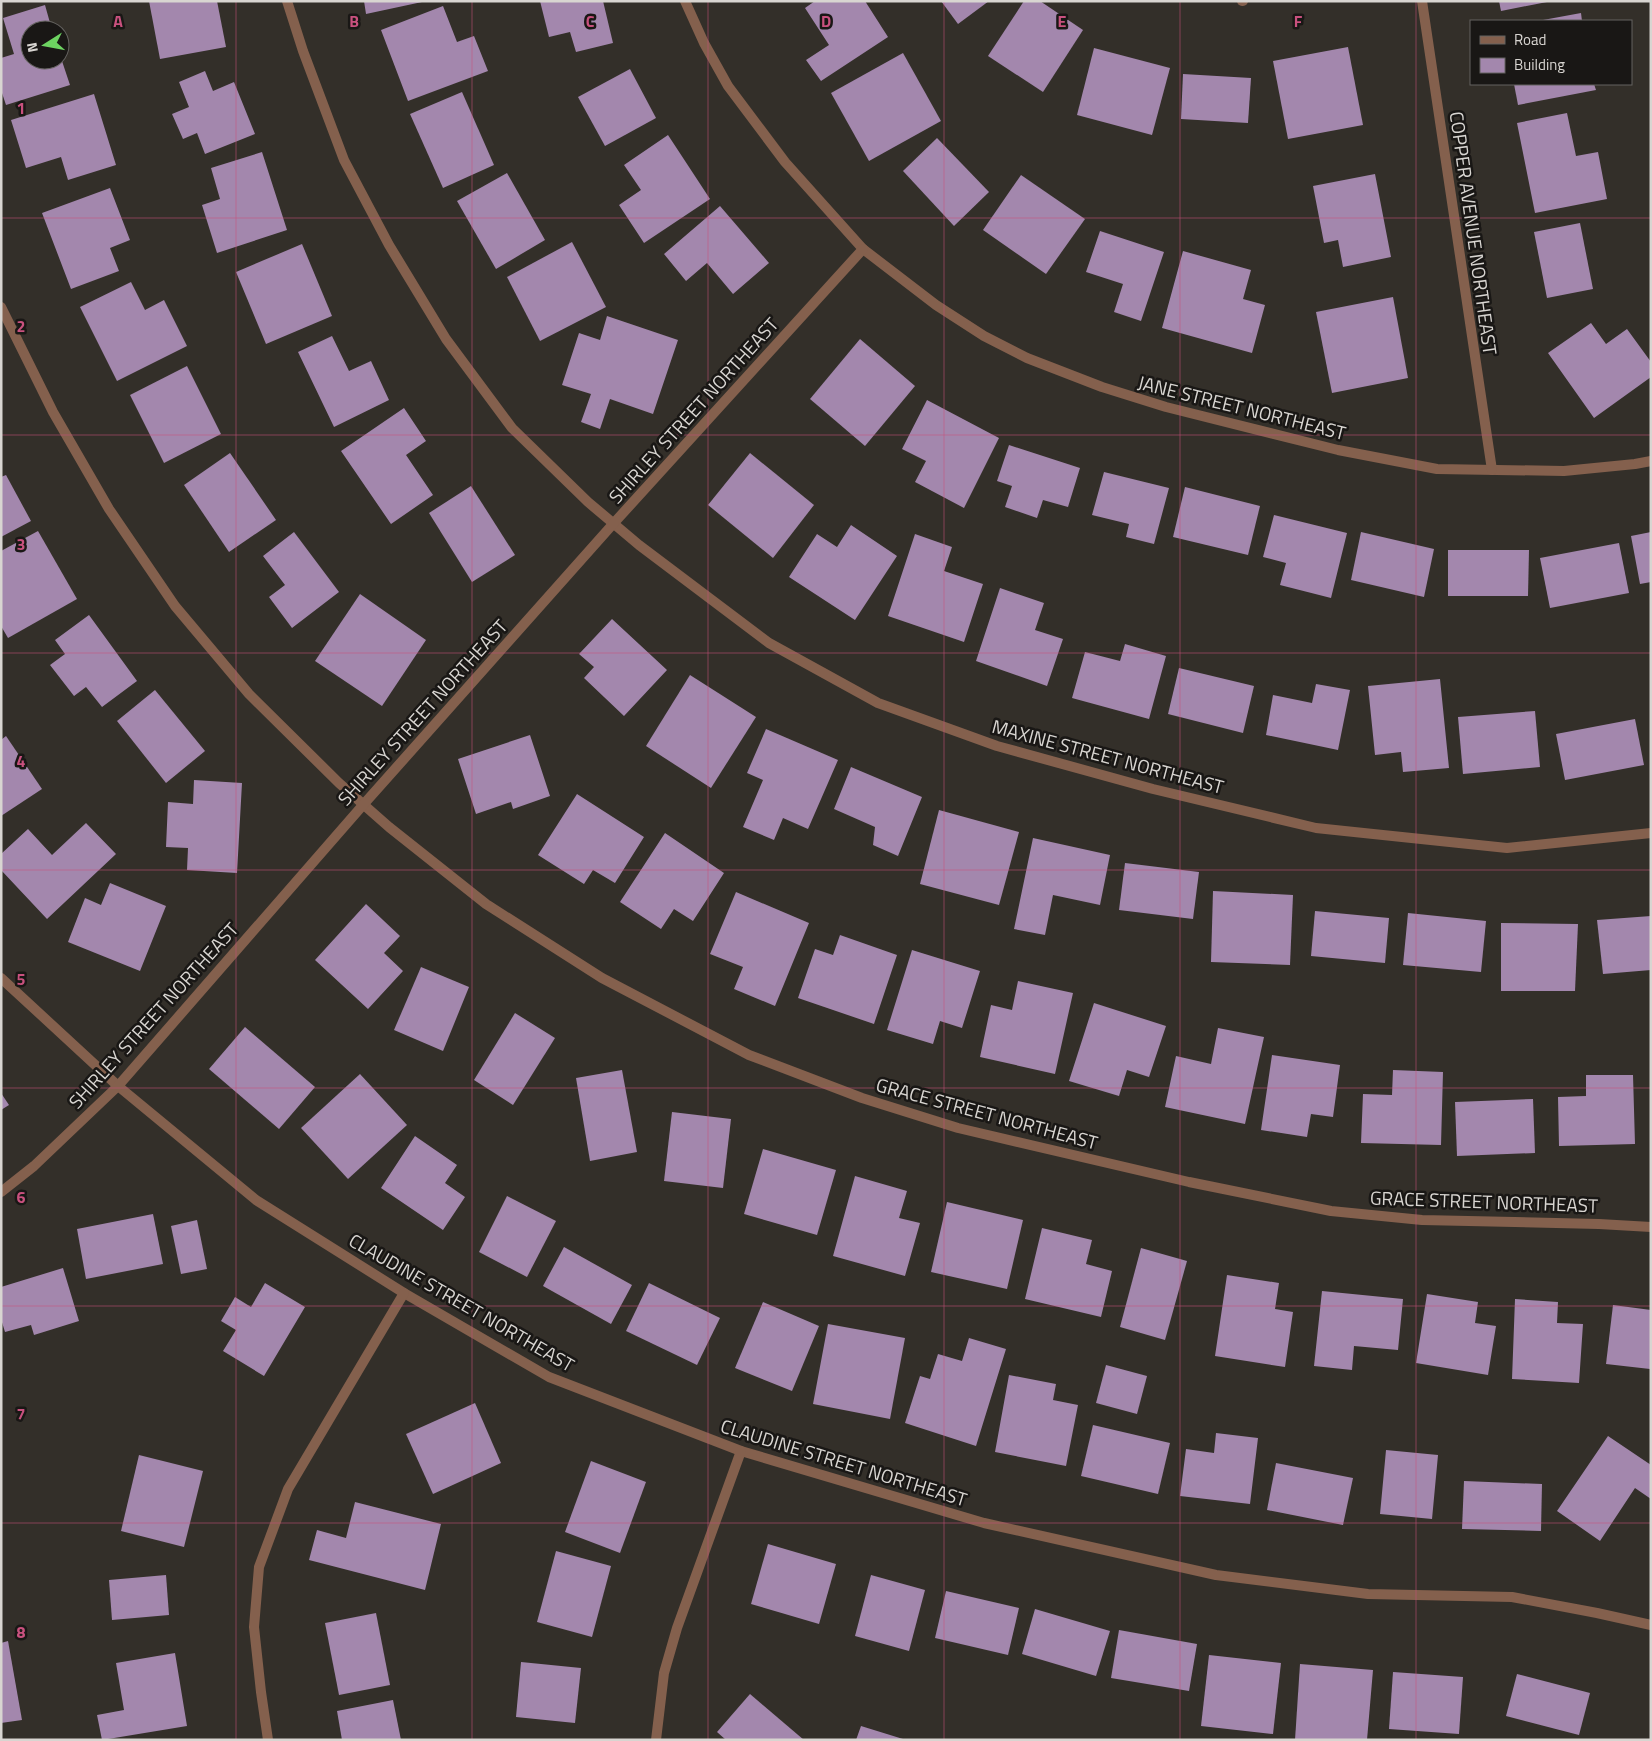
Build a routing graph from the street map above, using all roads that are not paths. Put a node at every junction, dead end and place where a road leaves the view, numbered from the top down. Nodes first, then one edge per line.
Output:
1 (287, 1) edge
2 (685, 1) edge
3 (1422, 1) edge
4 (863, 248) junction
5 (1, 308) edge
6 (1651, 460) edge
7 (1492, 470) junction
8 (613, 524) junction
9 (363, 805) junction
10 (1651, 833) edge
11 (1, 978) edge
12 (118, 1086) junction
13 (1, 1192) edge
14 (1651, 1227) edge
15 (404, 1294) junction
16 (741, 1451) junction
17 (1651, 1625) edge
18 (268, 1740) edge
19 (656, 1740) edge

1 - 8 street, MAXINE STREET NORTHEAST
2 - 4 street, JANE STREET NORTHEAST
3 - 7 street, COPPER AVENUE NORTHEAST
4 - 7 street, JANE STREET NORTHEAST
4 - 8 street, SHIRLEY STREET NORTHEAST
5 - 9 street, GRACE STREET NORTHEAST
6 - 7 street, JANE STREET NORTHEAST
8 - 9 street, SHIRLEY STREET NORTHEAST
8 - 10 street, MAXINE STREET NORTHEAST
9 - 12 street, SHIRLEY STREET NORTHEAST
9 - 14 street, GRACE STREET NORTHEAST
11 - 12 street, CLAUDINE STREET NORTHEAST
12 - 13 street, SHIRLEY STREET NORTHEAST
12 - 15 street, CLAUDINE STREET NORTHEAST
15 - 16 street, CLAUDINE STREET NORTHEAST
15 - 18 street
16 - 17 street, CLAUDINE STREET NORTHEAST
16 - 19 street

